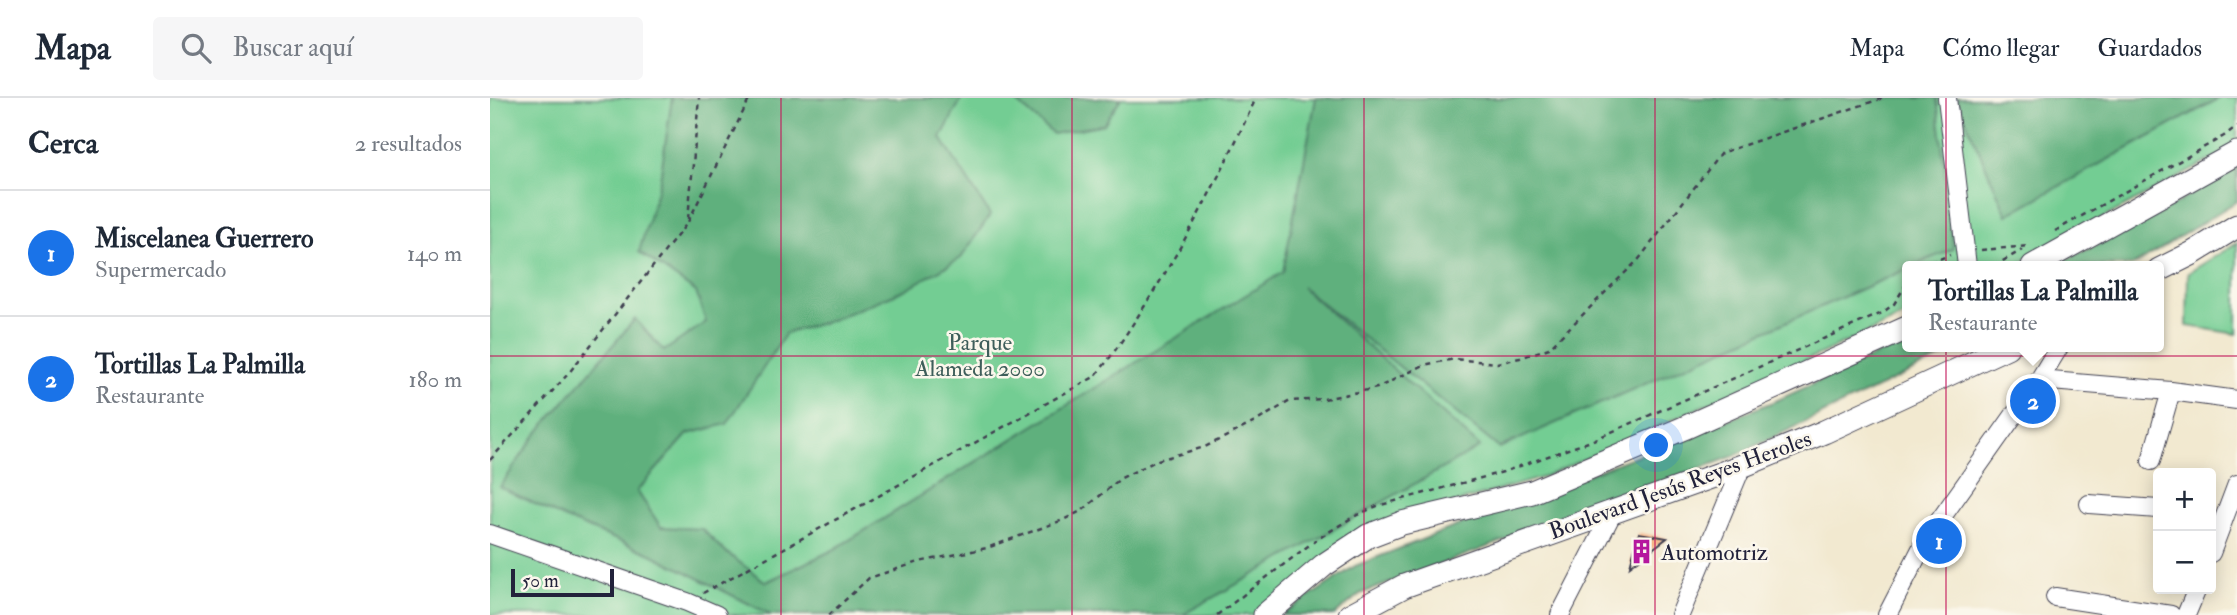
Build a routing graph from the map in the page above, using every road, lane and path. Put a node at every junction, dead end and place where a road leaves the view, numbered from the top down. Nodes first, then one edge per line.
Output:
1 (699, 98) edge
2 (750, 98) edge
3 (1256, 98) edge
4 (1883, 98) edge
5 (1947, 98) edge
6 (2237, 126) edge
7 (2237, 153) edge
8 (688, 222) junction
9 (2237, 226) edge
10 (2052, 233) dead end
11 (2039, 259) edge
12 (1967, 261) edge
13 (2164, 268) edge
14 (1902, 292) edge
15 (1902, 330) edge
16 (1996, 352) edge
17 (2056, 352) edge
18 (2039, 380) junction
19 (2171, 391) junction
20 (2237, 400) edge
21 (490, 460) edge
22 (2151, 461) dead end
23 (1742, 466) junction
24 (2237, 484) edge
25 (2089, 504) dead end
26 (2153, 509) edge
27 (1614, 510) junction
28 (2218, 513) edge
29 (2215, 531) edge
30 (490, 534) edge
31 (2195, 594) edge
32 (2055, 597) dead end
33 (687, 602) junction
34 (717, 615) edge
35 (829, 615) edge
36 (1217, 615) edge
37 (1265, 615) edge
38 (1350, 615) edge
39 (1560, 615) edge
40 (1679, 615) edge
41 (1887, 615) edge
42 (2171, 615) edge
43 (2186, 615) edge

1 - 8 path
2 - 8 path
3 - 33 path
4 - 35 path
5 - 12 street
6 - 10 path
7 - 11 main road
8 - 21 path
9 - 13 main road
14 - 36 path
15 - 37 main road, Boulevard Jesús Reyes Heroles
16 - 23 main road, Boulevard Jesús Reyes Heroles
17 - 18 street
18 - 19 street
18 - 41 street
19 - 20 street
19 - 22 street
23 - 27 main road, Boulevard Jesús Reyes Heroles
23 - 40 street
24 - 28 street
25 - 26 street
27 - 38 main road, Boulevard Jesús Reyes Heroles
27 - 39 street
28 - 29 street
30 - 33 street
31 - 43 street
32 - 42 street
33 - 34 street

